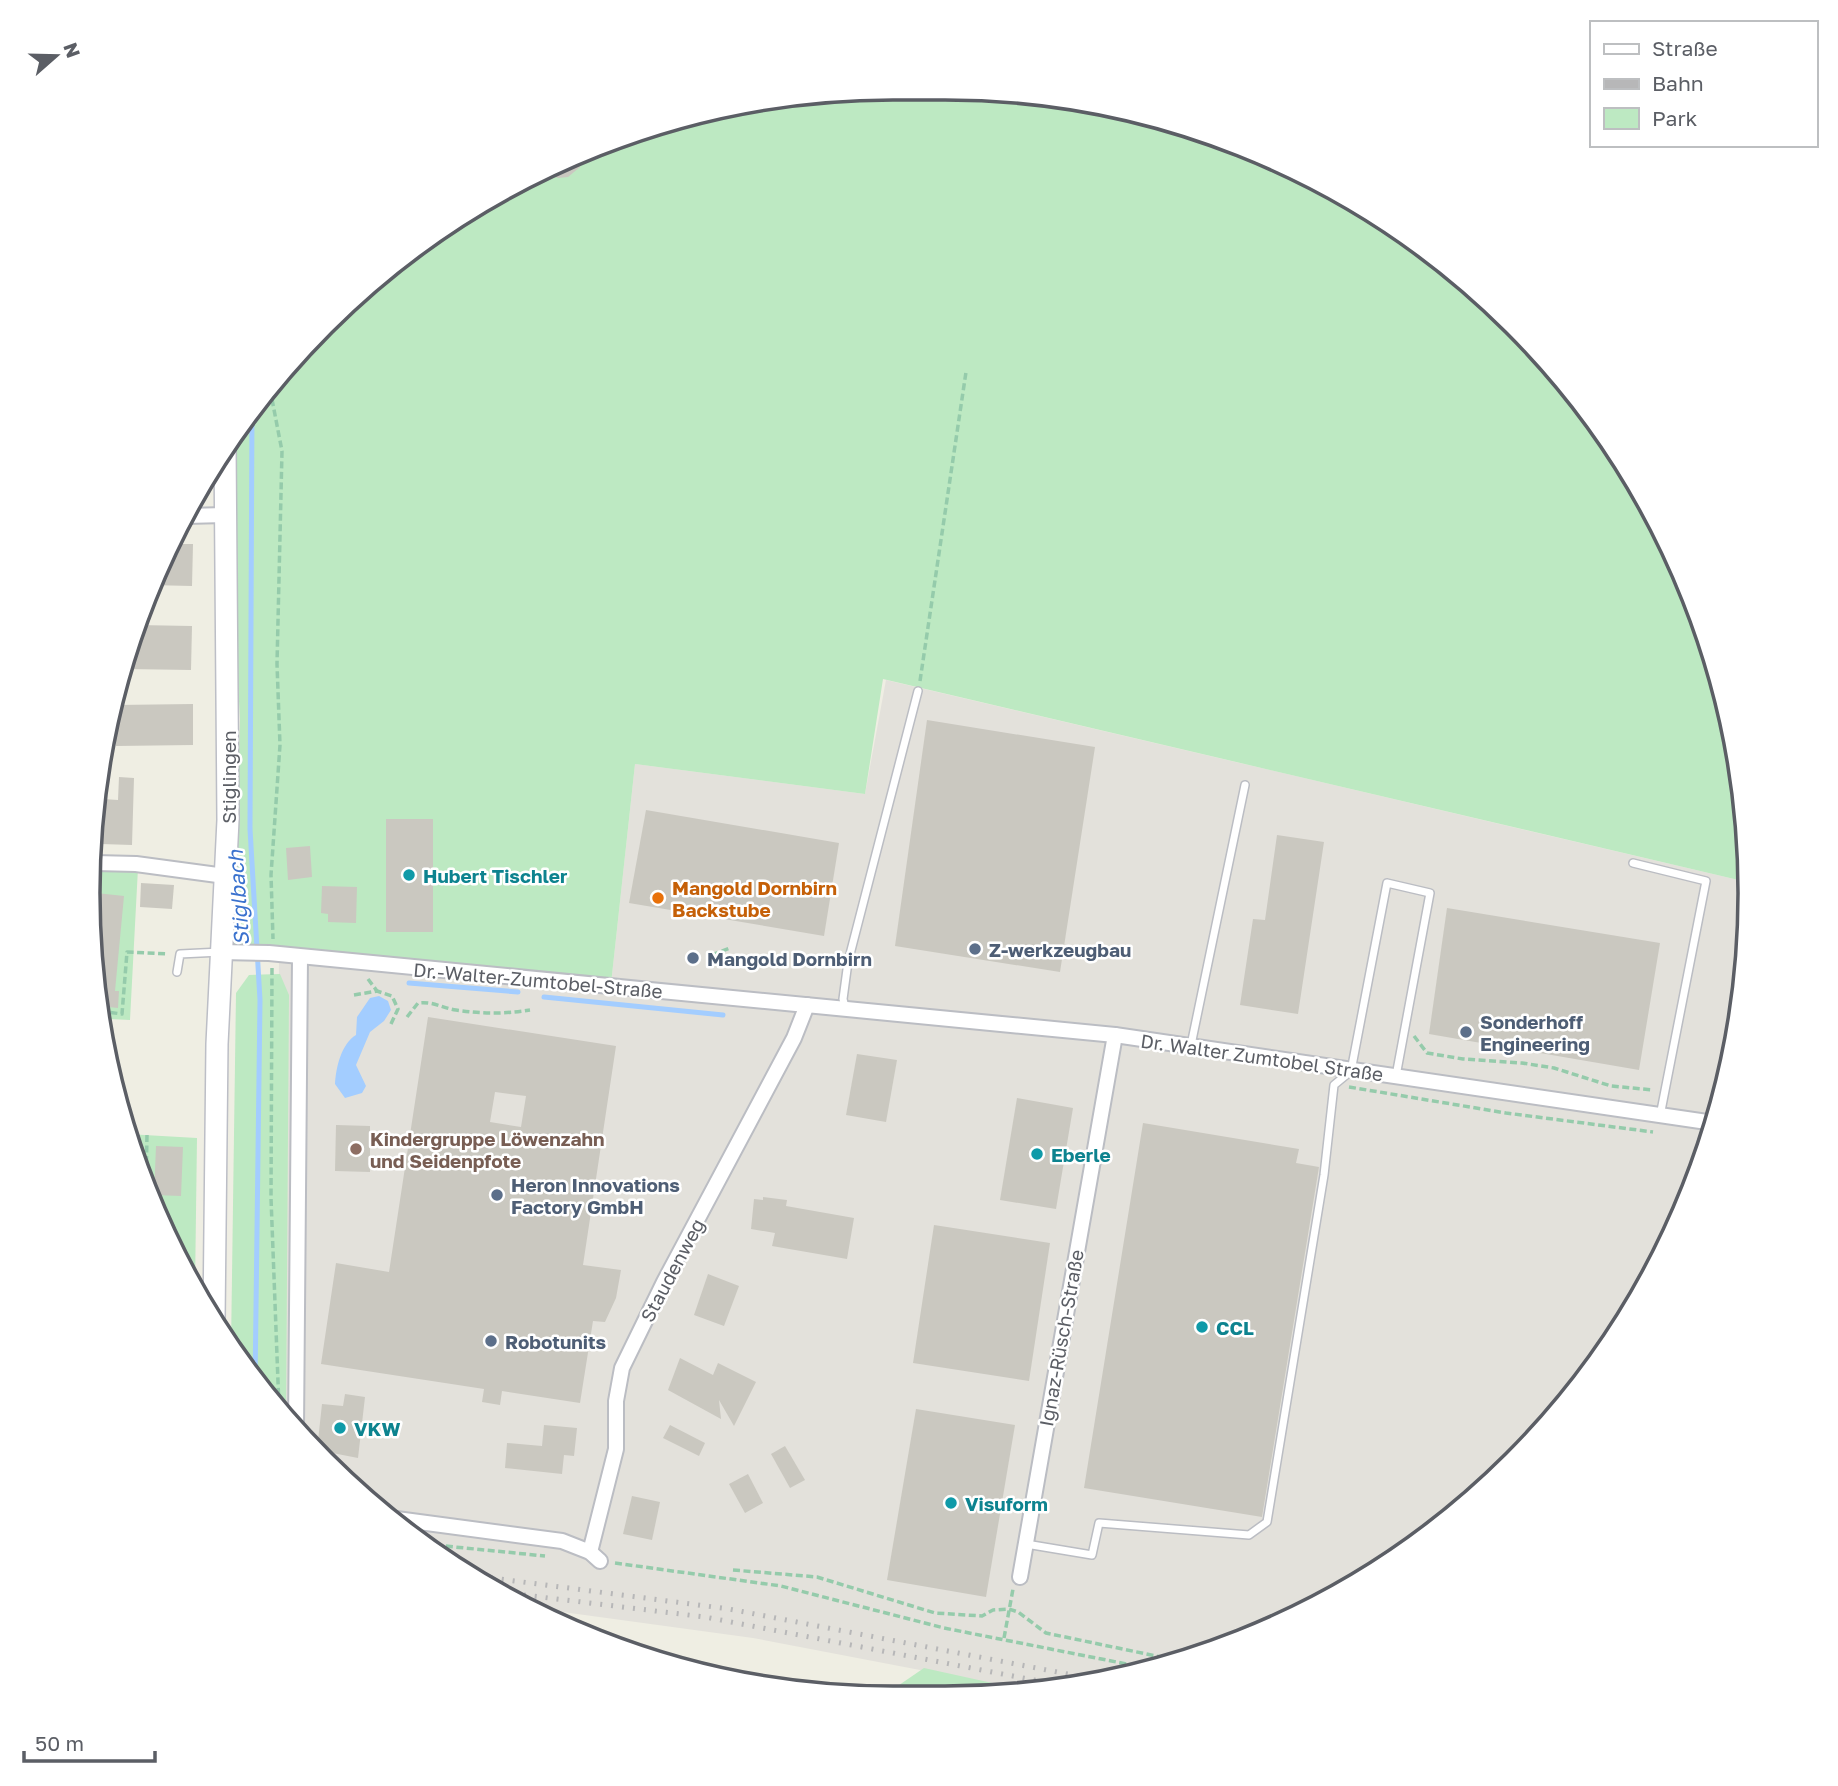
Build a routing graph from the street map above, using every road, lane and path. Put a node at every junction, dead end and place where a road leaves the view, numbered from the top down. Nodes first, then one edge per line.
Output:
1 (966, 372) dead end
2 (272, 400) edge
3 (225, 465) edge
4 (225, 515) junction
5 (196, 516) edge
6 (918, 691) joint
7 (1245, 785) dead end
8 (101, 863) edge
9 (1633, 863) dead end
10 (225, 876) junction
11 (730, 948) dead end
12 (221, 952) junction
13 (271, 953) junction
14 (180, 954) junction
15 (712, 955) dead end
16 (300, 957) junction
17 (364, 971) dead end
18 (177, 972) dead end
19 (377, 991) junction
20 (354, 995) dead end
21 (807, 1005) junction
22 (845, 1007) junction
23 (530, 1010) dead end
24 (109, 1012) edge
25 (407, 1017) dead end
26 (390, 1026) dead end
27 (1408, 1026) junction
28 (1115, 1035) junction
29 (1191, 1045) junction
30 (1350, 1071) junction
31 (1395, 1076) junction
32 (1334, 1085) junction
33 (1665, 1092) junction
34 (1660, 1117) junction
35 (1704, 1122) edge
36 (1662, 1133) dead end
37 (147, 1135) dead end
38 (146, 1160) edge
39 (214, 1304) edge
40 (278, 1393) edge
41 (296, 1415) edge
42 (408, 1521) edge
43 (1026, 1545) junction
44 (442, 1546) edge
45 (552, 1557) dead end
46 (595, 1557) junction
47 (733, 1570) dead end
48 (1020, 1577) joint
49 (1009, 1609) junction
50 (1004, 1638) junction
51 (1159, 1656) edge
52 (1129, 1664) edge

1 - 6 path
2 - 13 path
3 - 4 main road, Stiglingen
4 - 5 street
4 - 10 main road, Stiglingen
6 - 22 lane
7 - 29 lane
8 - 10 street
9 - 33 lane
10 - 12 main road, Stiglingen
11 - 15 path
12 - 13 street
12 - 14 lane
12 - 39 main road, Stiglingen
13 - 16 street, Dr.-Walter-Zumtobel-Straße
13 - 40 path
14 - 18 lane
14 - 24 path
16 - 21 street, Dr.-Walter-Zumtobel-Straße
16 - 41 street
17 - 19 path
19 - 20 path
19 - 26 path
21 - 22 street, Dr. Walter Zumtobel Straße
21 - 46 street, Staudenweg
22 - 28 street, Dr. Walter Zumtobel Straße
23 - 25 path
27 - 30 lane
27 - 31 lane
27 - 33 path
28 - 29 street, Dr. Walter Zumtobel Straße
28 - 43 street, Ignaz-Rüsch-Straße
29 - 30 street, Dr. Walter Zumtobel Straße
30 - 31 street, Dr. Walter Zumtobel Straße
30 - 32 lane
31 - 34 street, Dr. Walter Zumtobel Straße
32 - 36 path
32 - 43 lane
33 - 34 lane
34 - 35 street, Dr. Walter Zumtobel Straße
37 - 38 path
42 - 46 street
43 - 48 street, Ignaz-Rüsch-Straße
44 - 45 path
46 - 50 path
47 - 49 path
48 - 49 path
49 - 50 path
49 - 51 path
50 - 52 path

